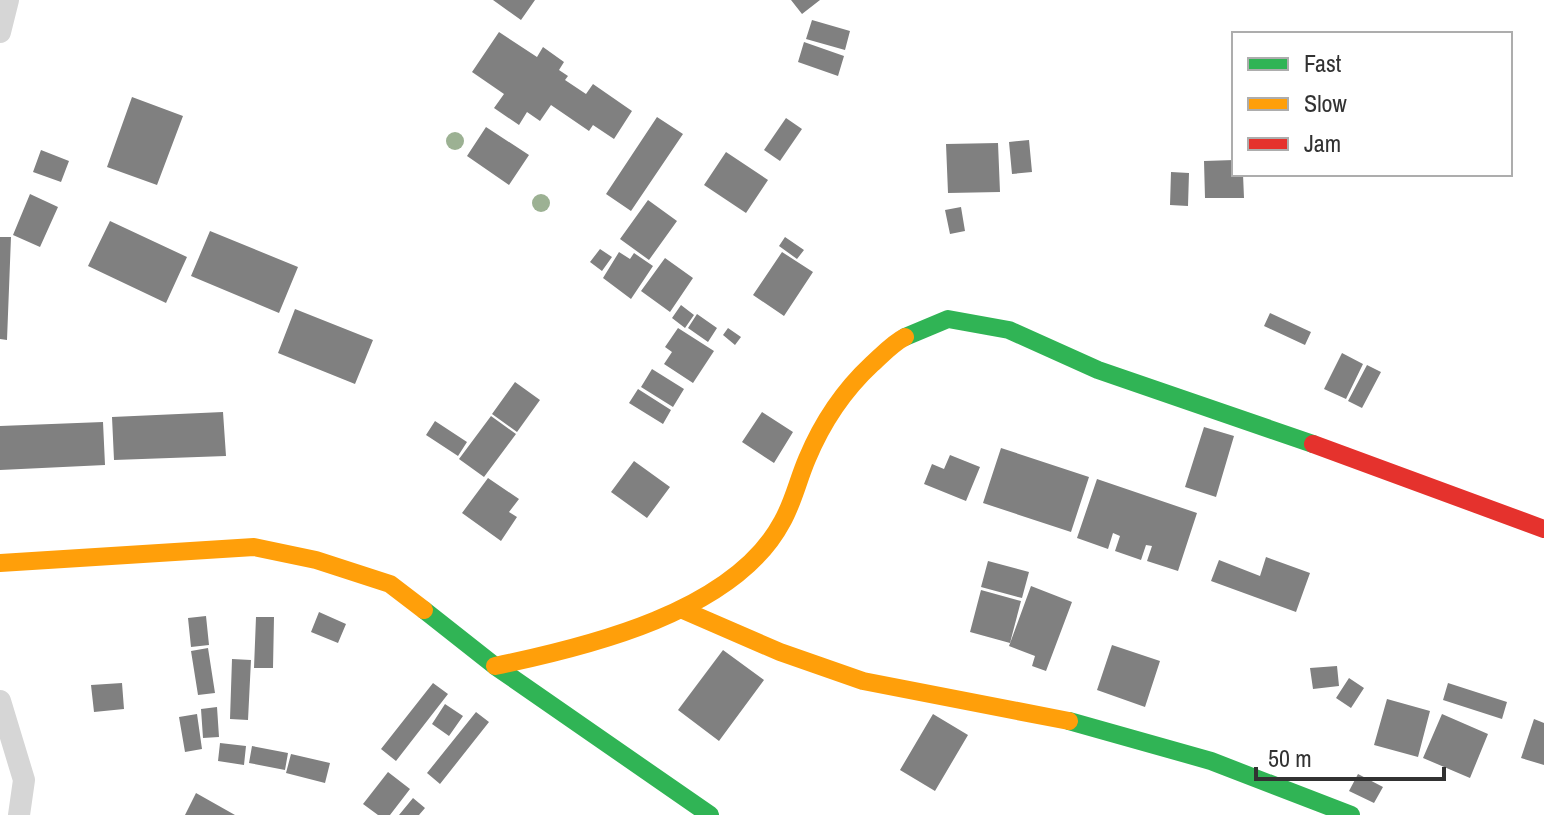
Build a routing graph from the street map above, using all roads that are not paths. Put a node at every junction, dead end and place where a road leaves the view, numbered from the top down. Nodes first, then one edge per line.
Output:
1 (8, 0) edge
2 (0, 32) edge
3 (1544, 529) edge
4 (0, 563) edge
5 (683, 610) junction
6 (495, 666) junction
7 (0, 701) edge
8 (19, 815) edge
9 (710, 815) edge
10 (1351, 815) edge

1 - 2 street
3 - 5 street
4 - 6 street
5 - 6 street
5 - 10 street
6 - 9 street
7 - 8 street

